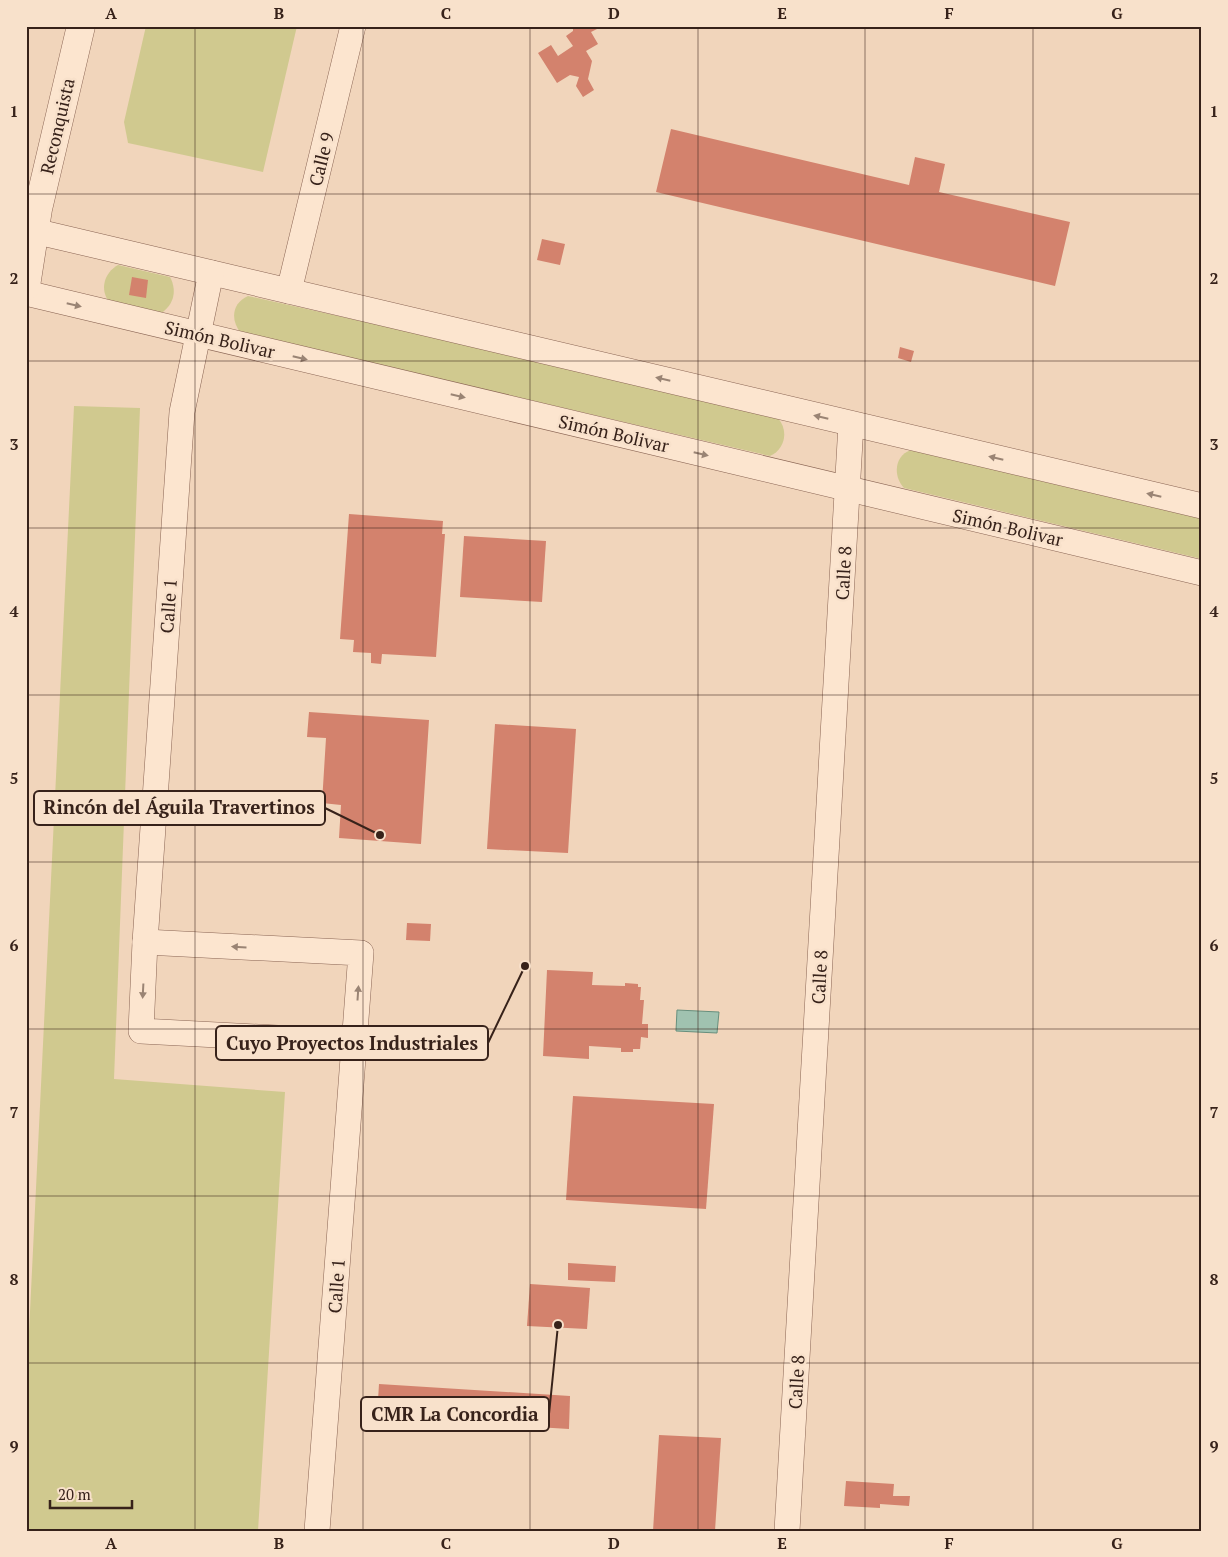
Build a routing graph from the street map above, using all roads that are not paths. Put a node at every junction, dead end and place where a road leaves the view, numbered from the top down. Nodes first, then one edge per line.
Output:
1 (81, 26) edge
2 (353, 26) edge
3 (34, 231) junction
4 (211, 273) junction
5 (26, 286) edge
6 (289, 291) junction
7 (26, 293) edge
8 (198, 334) junction
9 (852, 424) junction
10 (848, 489) junction
11 (1202, 506) edge
12 (1202, 573) edge
13 (145, 942) junction
14 (355, 1042) junction
15 (318, 1531) edge
16 (787, 1531) edge

1 - 3 street, Reconquista
2 - 6 street, Calle 9
3 - 4 street
3 - 5 street, Reconquista
4 - 6 street
4 - 8 street, Calle 1
9 -> 6 street
7 -> 8 street, Simón Bolivar
8 -> 10 street, Simón Bolivar
8 - 13 street, Calle 1
9 - 10 street, Calle 8
11 -> 9 street
10 - 12 street, Simón Bolivar
10 - 16 street, Calle 8
13 -> 14 street, Calle 1
14 -> 13 street, Calle 1
14 - 15 street, Calle 1

